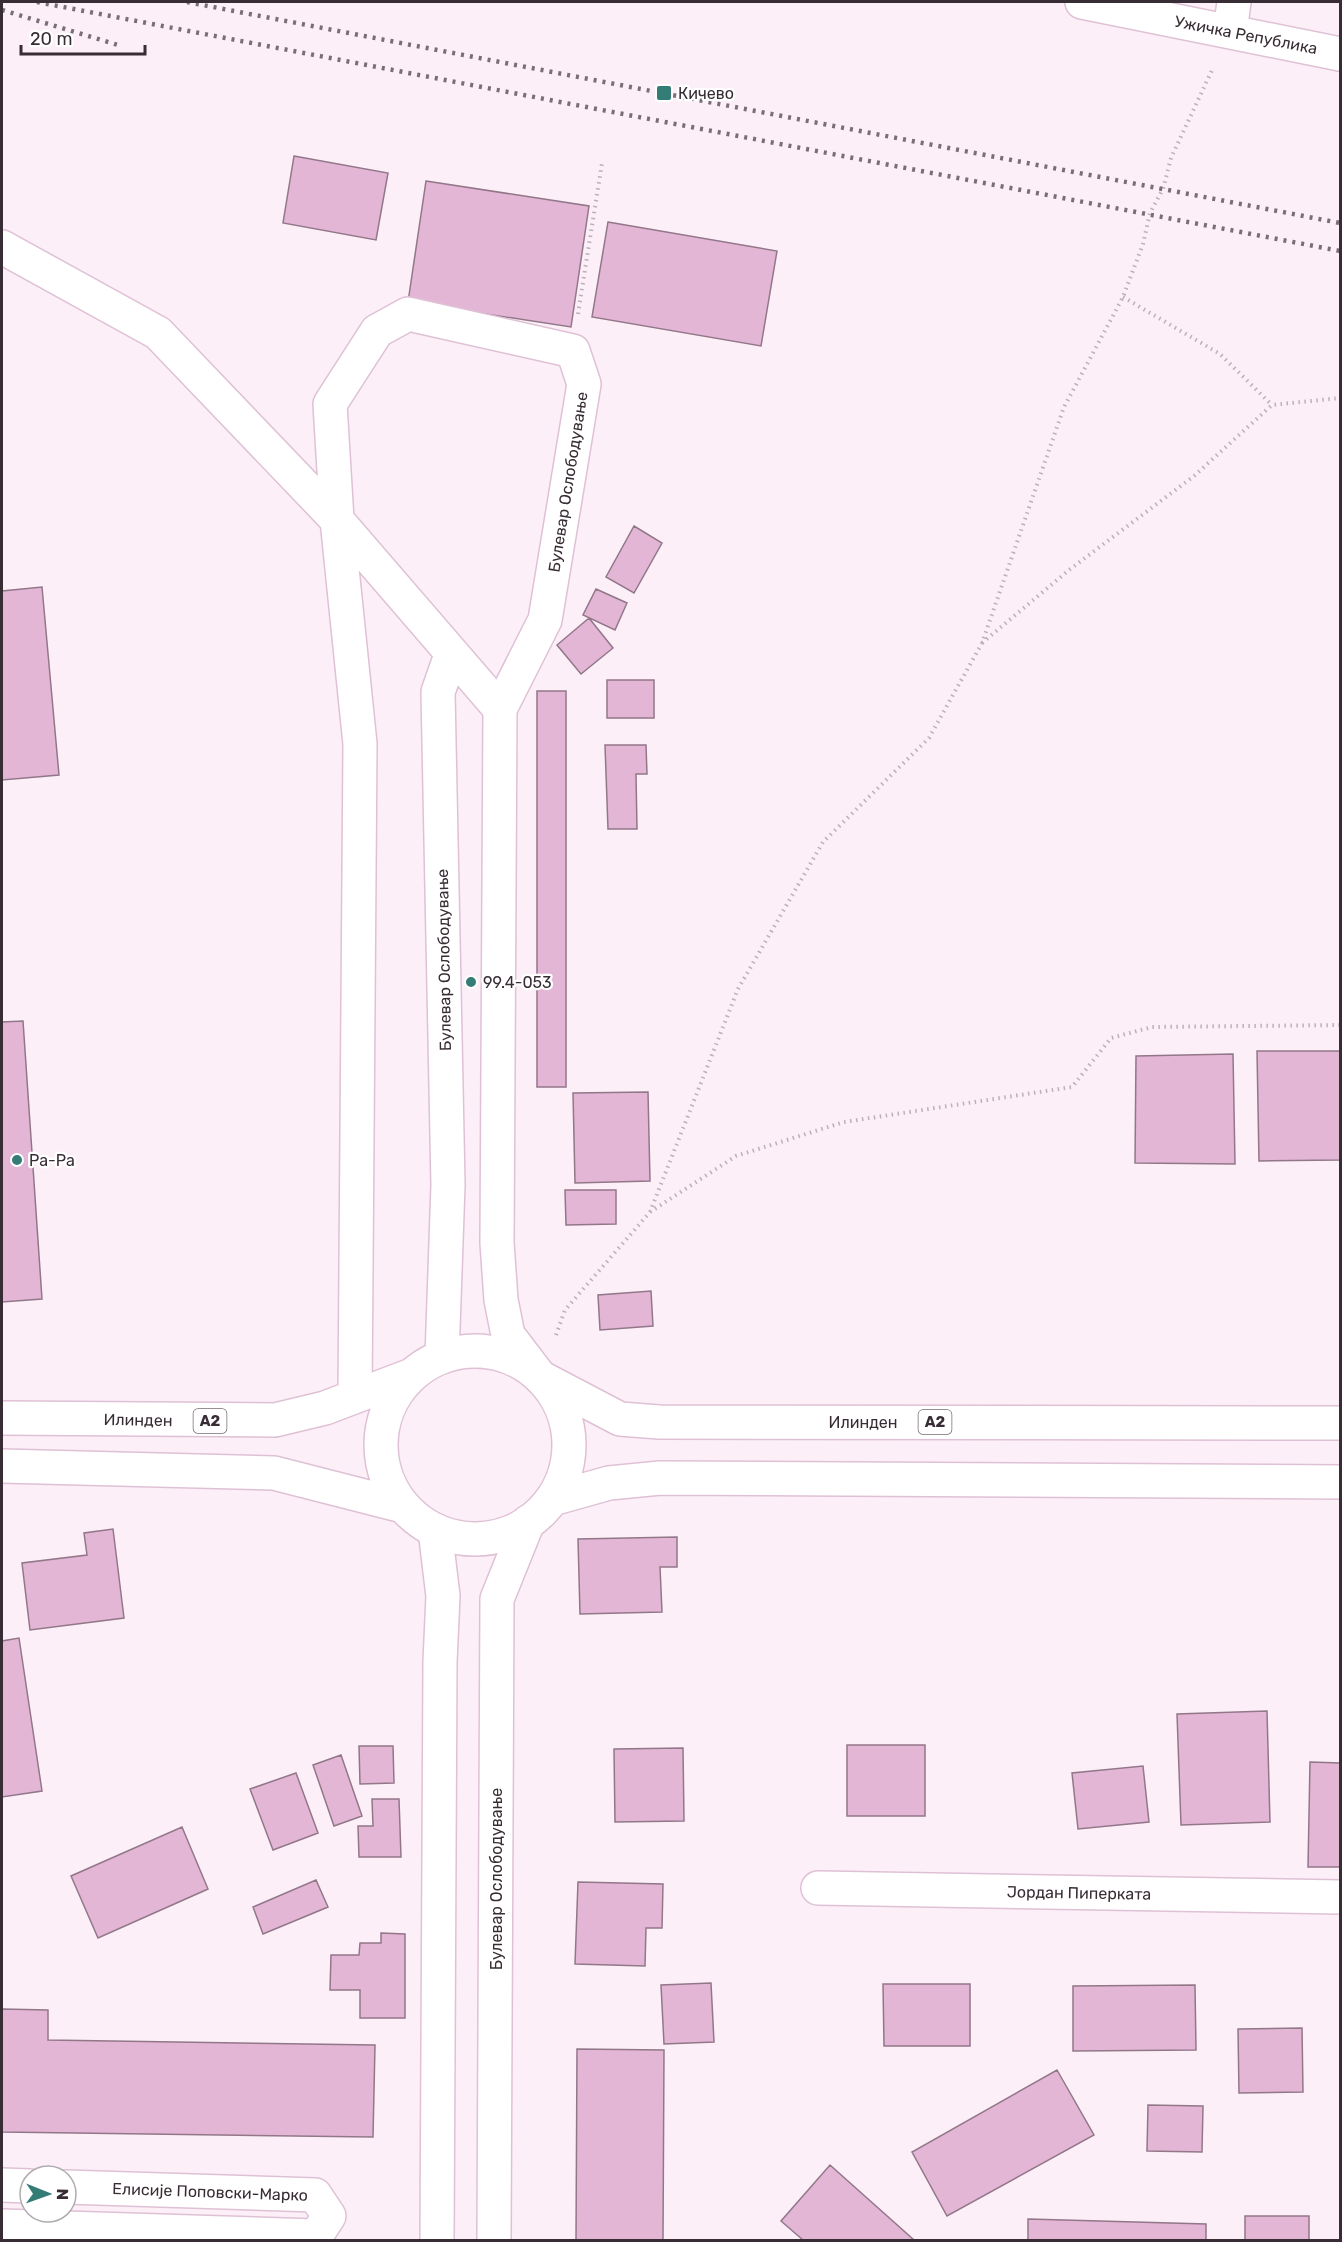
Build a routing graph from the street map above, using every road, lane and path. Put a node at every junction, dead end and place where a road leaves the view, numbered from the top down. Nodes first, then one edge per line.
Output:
1 (1082, 2) edge
2 (1232, 17) edge
3 (1341, 54) edge
4 (602, 163) dead end
5 (3, 252) edge
6 (1123, 297) junction
7 (573, 351) junction
8 (1341, 398) edge
9 (1272, 405) junction
10 (337, 520) junction
11 (982, 643) junction
12 (451, 655) junction
13 (500, 709) junction
14 (1341, 1025) edge
15 (650, 1212) junction
16 (442, 1356) junction
17 (412, 1375) junction
18 (540, 1377) junction
19 (355, 1396) junction
20 (2, 1418) edge
21 (1341, 1424) edge
22 (2, 1466) edge
23 (1341, 1482) edge
24 (552, 1499) junction
25 (403, 1506) junction
26 (528, 1522) junction
27 (435, 1530) junction
28 (818, 1888) dead end
29 (1341, 1897) edge
30 (2, 2185) edge
31 (18, 2186) edge
32 (78, 2187) edge
33 (2, 2226) edge
34 (437, 2241) edge
35 (494, 2241) edge

1 - 2 street, Ужичка Република
2 - 3 street, Ужичка Република
2 - 6 path
4 - 7 path
5 - 10 street
6 - 9 path
6 - 11 path
7 - 10 street
7 - 13 street, Булевар Ослободување
8 - 9 path
9 - 11 path
10 - 12 street
10 - 19 street
11 - 15 path
12 - 13 street
12 - 16 street, Булевар Ослободување
13 - 18 street, Булевар Ослободување
14 - 15 path
15 - 18 path
16 - 17 street, Илинден / A2
16 - 18 street, Илинден / A2
17 - 19 street, Илинден / A2
17 - 25 street, Илинден / A2
18 - 21 street, Илинден / A2
18 - 24 street, Илинден / A2
19 - 20 street, Илинден / A2
22 - 25 street, Илинден / A2
23 - 24 street, Илинден / A2
24 - 26 street, Илинден / A2
25 - 27 street, Илинден / A2
26 - 27 street, Илинден / A2
26 - 35 street, Булевар Ослободување
27 - 34 street
28 - 29 street, Јордан Пиперката
30 - 31 street
32 - 33 street, Елисије Поповски-Марко

